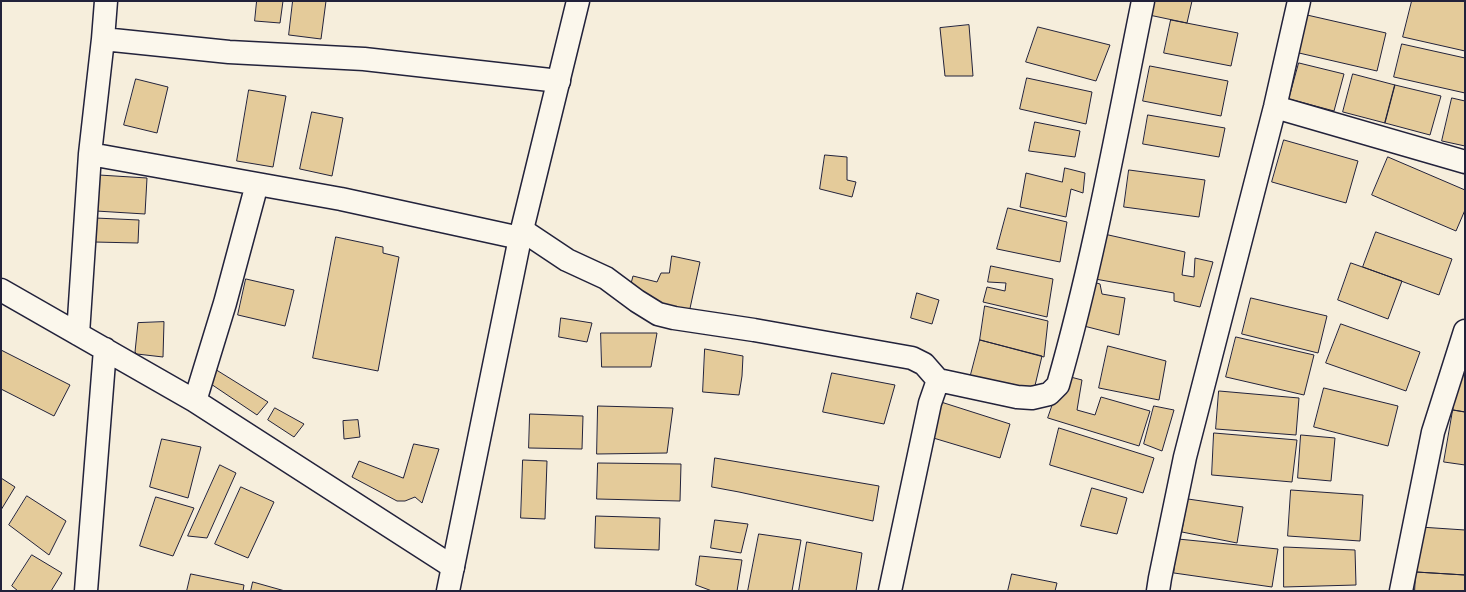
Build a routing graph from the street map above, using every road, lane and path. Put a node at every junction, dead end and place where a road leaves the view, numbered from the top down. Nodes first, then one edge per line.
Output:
1 (106, 1) edge
2 (578, 1) edge
3 (1143, 1) edge
4 (1299, 1) edge
5 (103, 39) junction
6 (559, 81) junction
7 (1275, 107) junction
8 (90, 154) junction
9 (1465, 162) edge
10 (257, 184) junction
11 (521, 234) junction
12 (1, 290) edge
13 (1465, 331) edge
14 (78, 334) junction
15 (105, 349) junction
16 (938, 380) junction
17 (195, 401) junction
18 (453, 567) junction
19 (86, 591) edge
20 (448, 591) edge
21 (890, 591) edge
22 (1158, 591) edge
23 (1401, 591) edge

1 - 5 street
2 - 6 street
3 - 16 street
4 - 7 street
5 - 6 street
5 - 8 street
6 - 11 street
7 - 9 street
7 - 22 street
8 - 10 street
8 - 14 street
10 - 11 street
10 - 17 street
11 - 16 street
11 - 18 street
12 - 14 street
13 - 23 street
14 - 15 street
15 - 17 street
15 - 19 street
16 - 21 street
17 - 18 street
18 - 20 street

